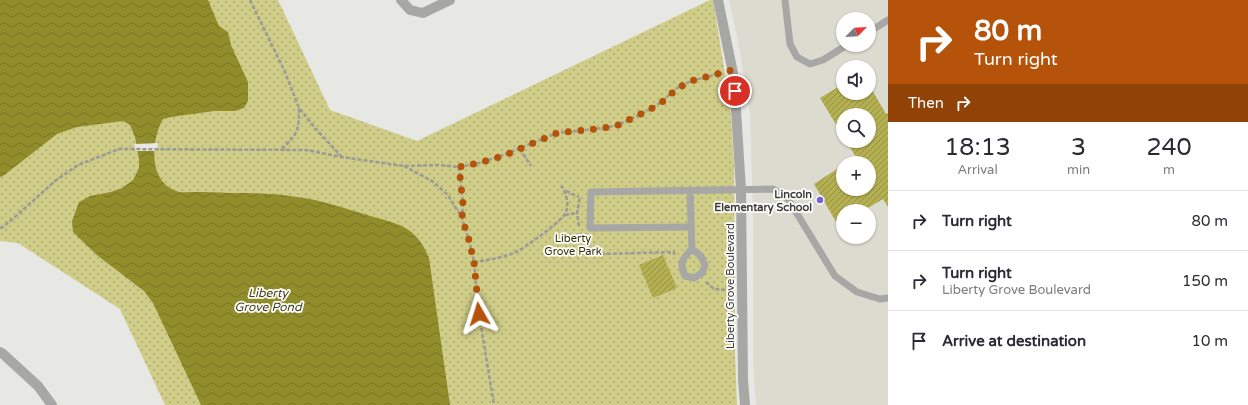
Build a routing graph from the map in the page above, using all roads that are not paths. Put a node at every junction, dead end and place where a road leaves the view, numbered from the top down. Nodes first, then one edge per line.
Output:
1 (401, 0) edge
2 (450, 0) edge
3 (718, 0) edge
4 (785, 0) edge
5 (888, 20) edge
6 (876, 28) edge
7 (836, 52) edge
8 (741, 190) junction
9 (690, 191) junction
10 (690, 227) junction
11 (692, 249) dead end
12 (888, 298) edge
13 (0, 352) edge
14 (52, 405) edge
15 (745, 405) edge

1 - 2 street
3 - 8 street, Liberty Grove Boulevard
4 - 7 lane
5 - 6 lane
8 - 9 lane
8 - 12 lane
8 - 15 street, Liberty Grove Boulevard
9 - 10 lane
9 - 10 lane
10 - 11 lane
13 - 14 street

